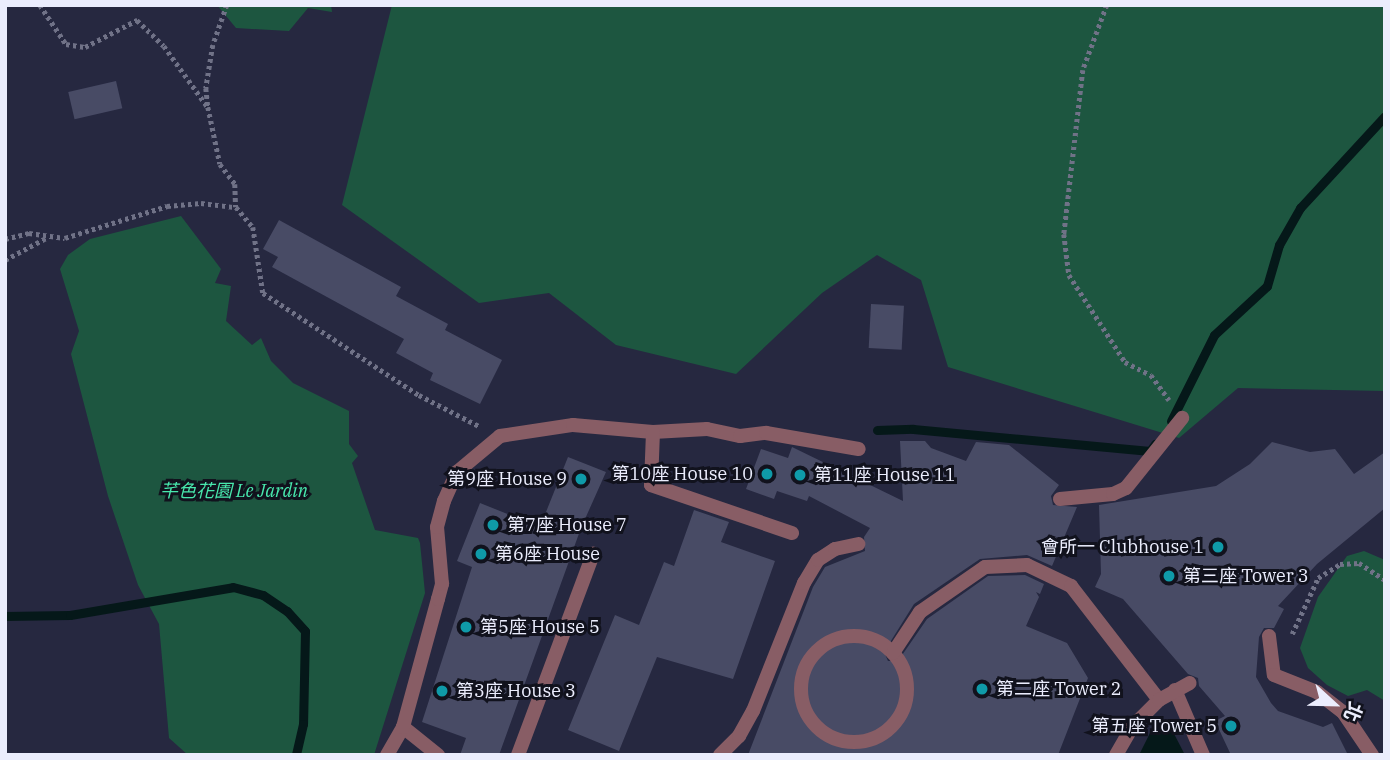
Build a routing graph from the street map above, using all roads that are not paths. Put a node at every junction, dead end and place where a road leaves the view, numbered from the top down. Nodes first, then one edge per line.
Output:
1 (1182, 418) road end
2 (653, 432) junction
3 (859, 449) dead end
4 (1060, 499) dead end
5 (792, 533) dead end
6 (858, 544) dead end
7 (593, 554) dead end
8 (1269, 636) dead end
9 (893, 653) junction
10 (1190, 683) dead end
11 (1175, 690) junction
12 (1159, 700) junction
13 (403, 727) junction
14 (387, 755) edge
15 (438, 755) edge
16 (518, 755) edge
17 (720, 755) edge
18 (1116, 755) edge
19 (1203, 755) edge
20 (1372, 755) edge

1 - 4 lane
2 - 3 lane
2 - 5 lane
2 - 13 lane
6 - 17 lane
7 - 16 lane
8 - 20 lane
9 - 9 lane
9 - 12 lane
10 - 11 lane
11 - 12 lane
11 - 19 lane
12 - 18 lane
13 - 14 lane
13 - 15 lane

